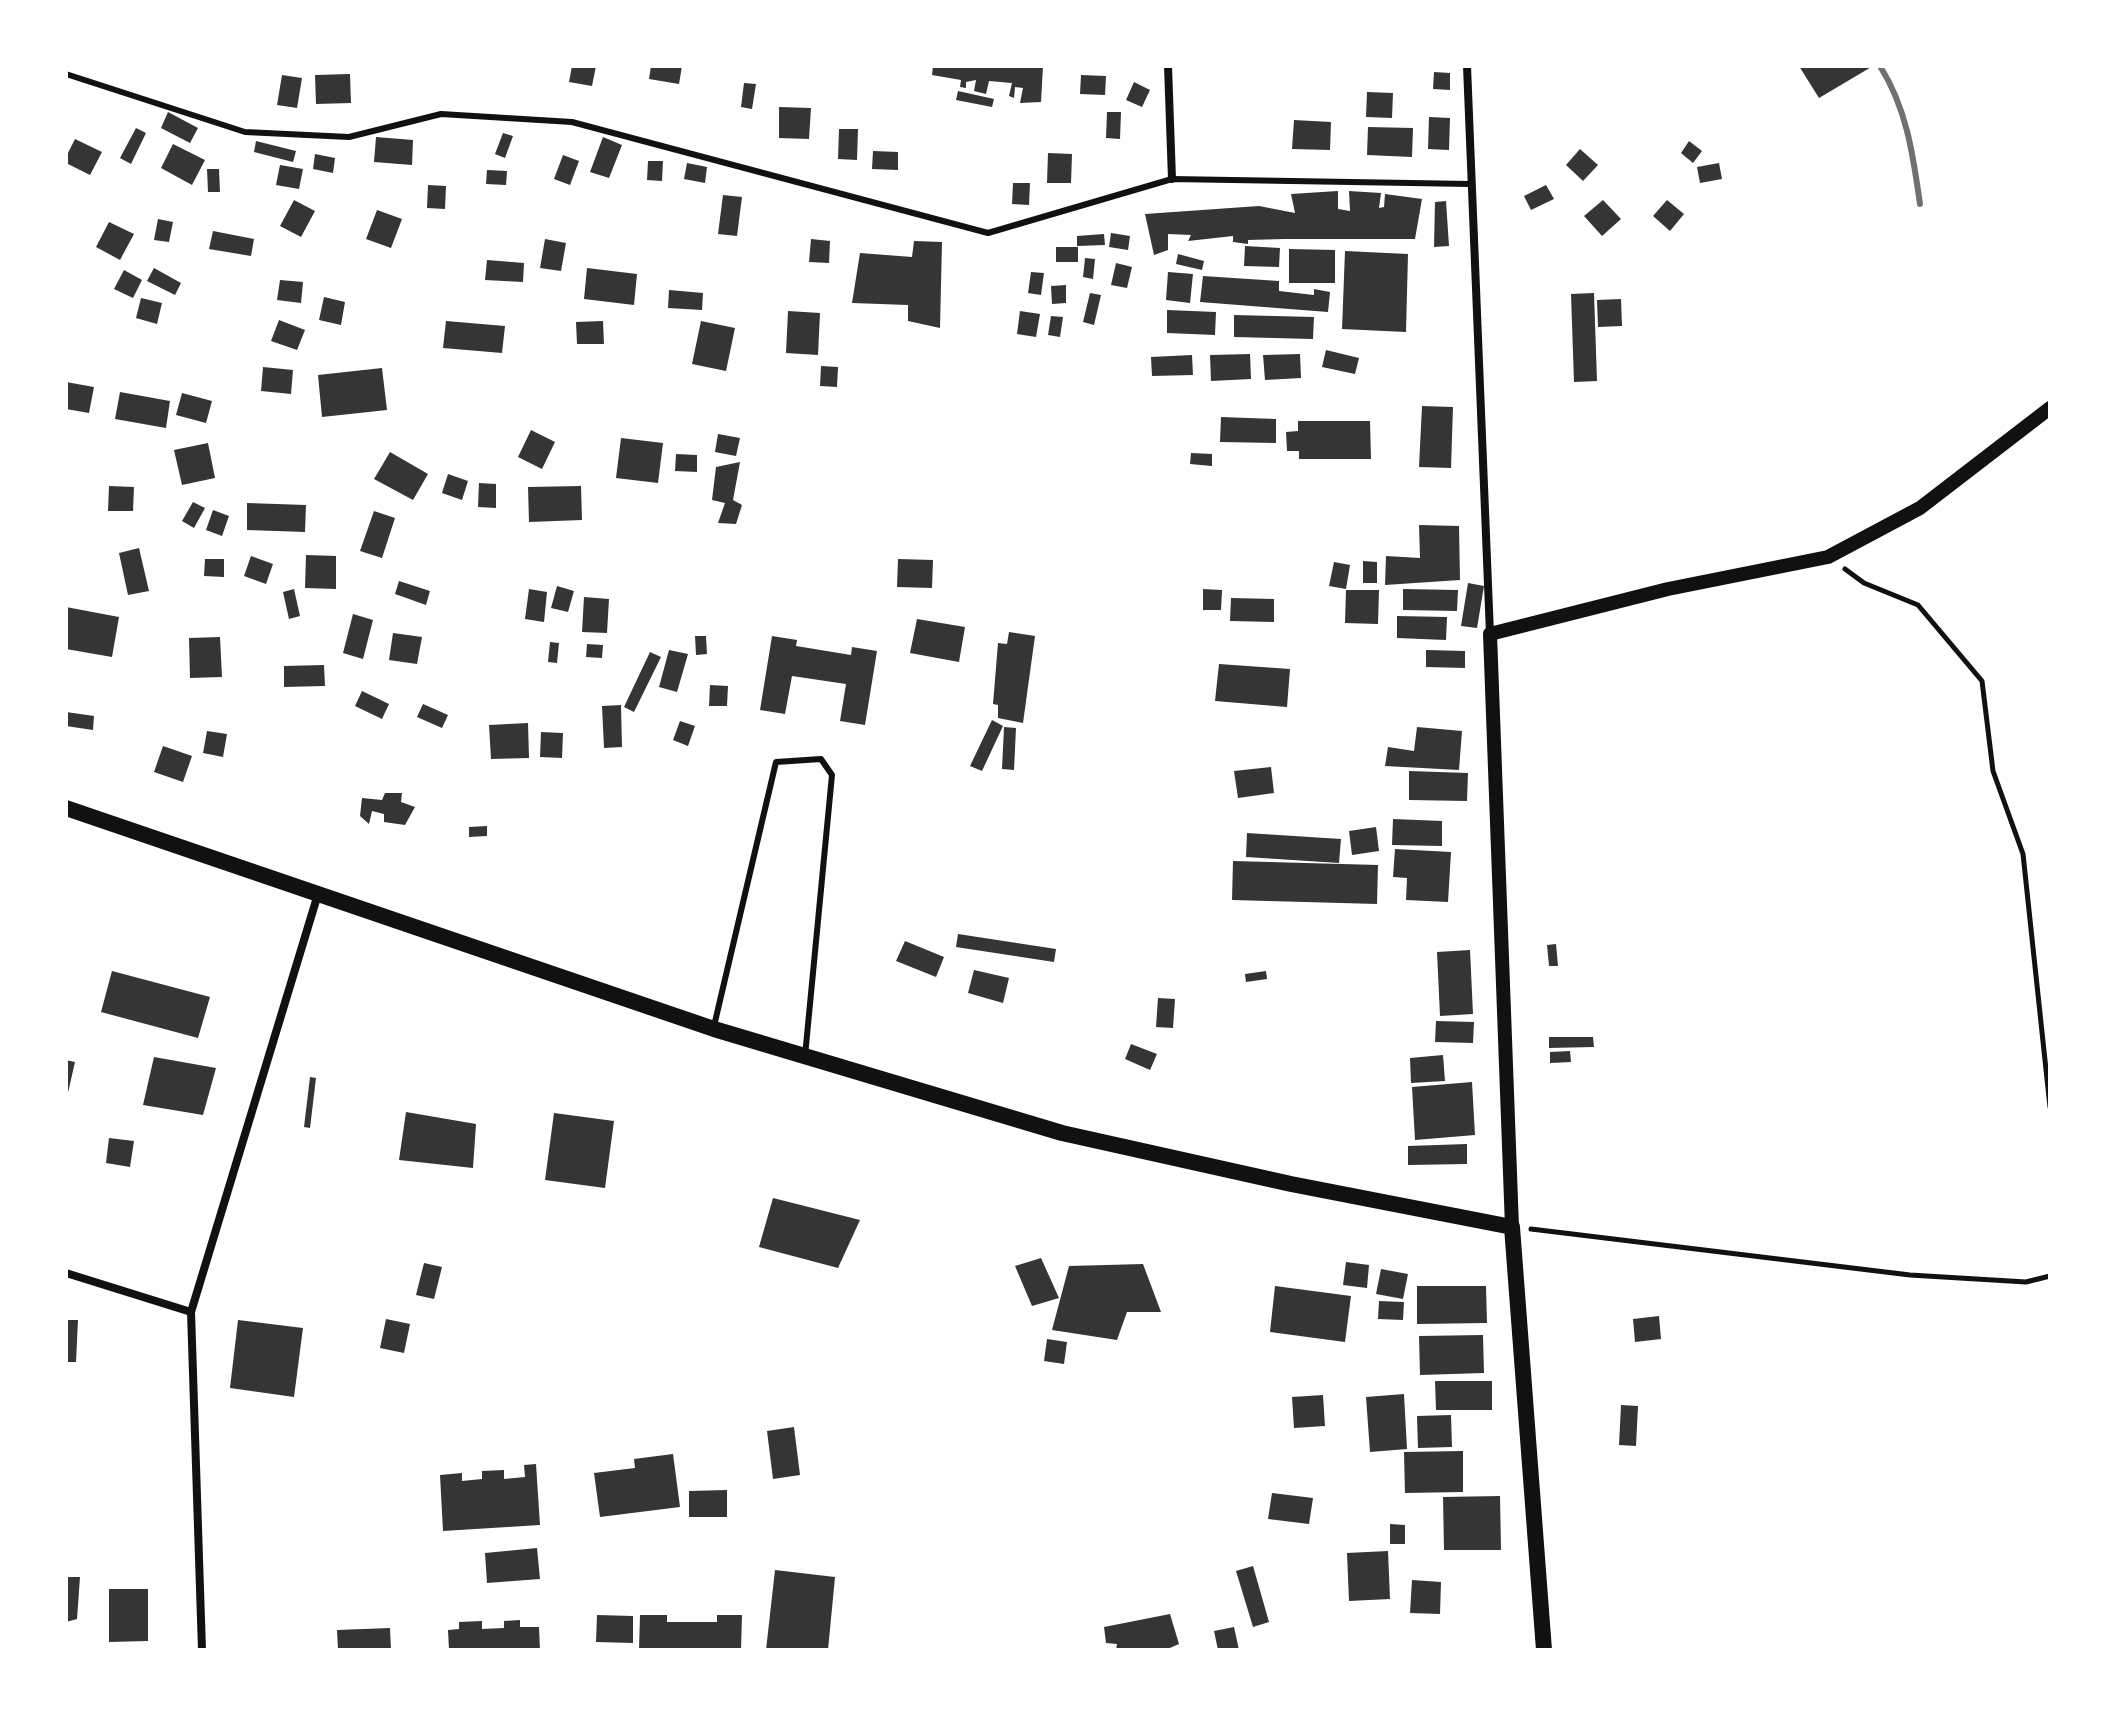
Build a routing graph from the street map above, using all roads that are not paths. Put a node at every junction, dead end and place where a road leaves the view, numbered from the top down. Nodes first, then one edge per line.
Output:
1 (1168, 66) edge
2 (1467, 66) edge
3 (66, 74) edge
4 (1172, 179) junction
5 (1470, 184) junction
6 (2050, 408) edge
7 (1490, 634) junction
8 (66, 808) edge
9 (318, 893) junction
10 (714, 1029) junction
11 (805, 1057) junction
12 (1512, 1227) junction
13 (66, 1273) edge
14 (191, 1312) junction
15 (202, 1650) edge
16 (1544, 1650) edge

1 - 4 street
2 - 5 street
3 - 4 lane
4 - 5 lane
5 - 7 street
6 - 7 street
7 - 12 street
8 - 9 main road
9 - 10 main road
9 - 14 street
10 - 11 main road
10 - 11 lane
11 - 12 main road
12 - 16 main road
13 - 14 street
14 - 15 street

